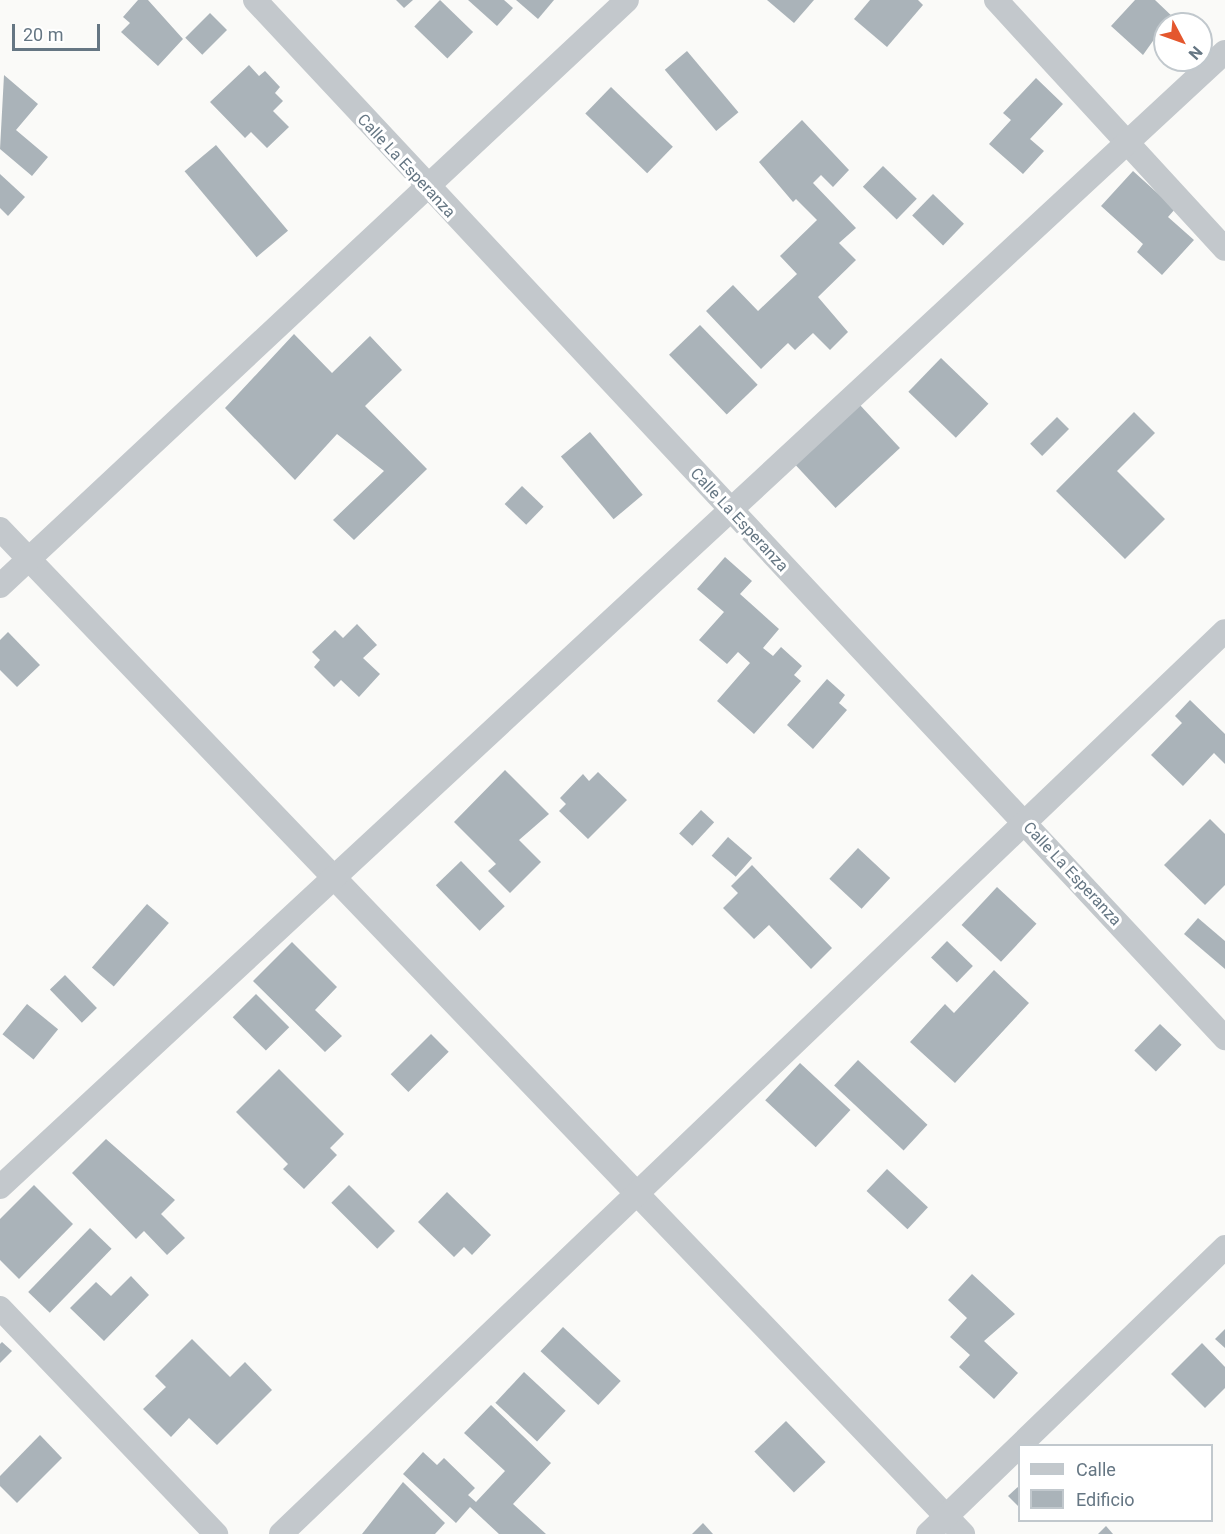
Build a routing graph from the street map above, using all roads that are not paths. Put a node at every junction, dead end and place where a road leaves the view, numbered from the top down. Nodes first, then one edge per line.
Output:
1 (255, 0) edge
2 (627, 0) edge
3 (996, 0) edge
4 (1225, 52) edge
5 (1127, 143) junction
6 (426, 189) junction
7 (1225, 249) edge
8 (732, 512) junction
9 (0, 529) edge
10 (27, 560) junction
11 (0, 586) edge
12 (1225, 631) edge
13 (1027, 826) junction
14 (333, 880) junction
15 (1225, 1038) edge
16 (0, 1187) edge
17 (640, 1192) junction
18 (1225, 1247) edge
19 (0, 1308) edge
20 (1021, 1444) edge
21 (1018, 1447) edge
22 (946, 1516) junction
23 (216, 1534) edge
24 (281, 1534) edge
25 (928, 1534) edge
26 (963, 1534) edge

1 - 6 street, Calle La Esperanza
2 - 6 street
3 - 5 street
4 - 5 street
5 - 7 street
5 - 8 street
6 - 8 street, Calle La Esperanza
6 - 10 street
8 - 13 street, Calle La Esperanza
8 - 14 street
9 - 10 street
10 - 11 street
10 - 14 street
12 - 13 street
13 - 15 street, Calle La Esperanza
13 - 17 street
14 - 16 street
14 - 17 street
17 - 22 street
17 - 24 street
18 - 20 street
19 - 23 street
21 - 22 street
22 - 25 street
22 - 26 street

